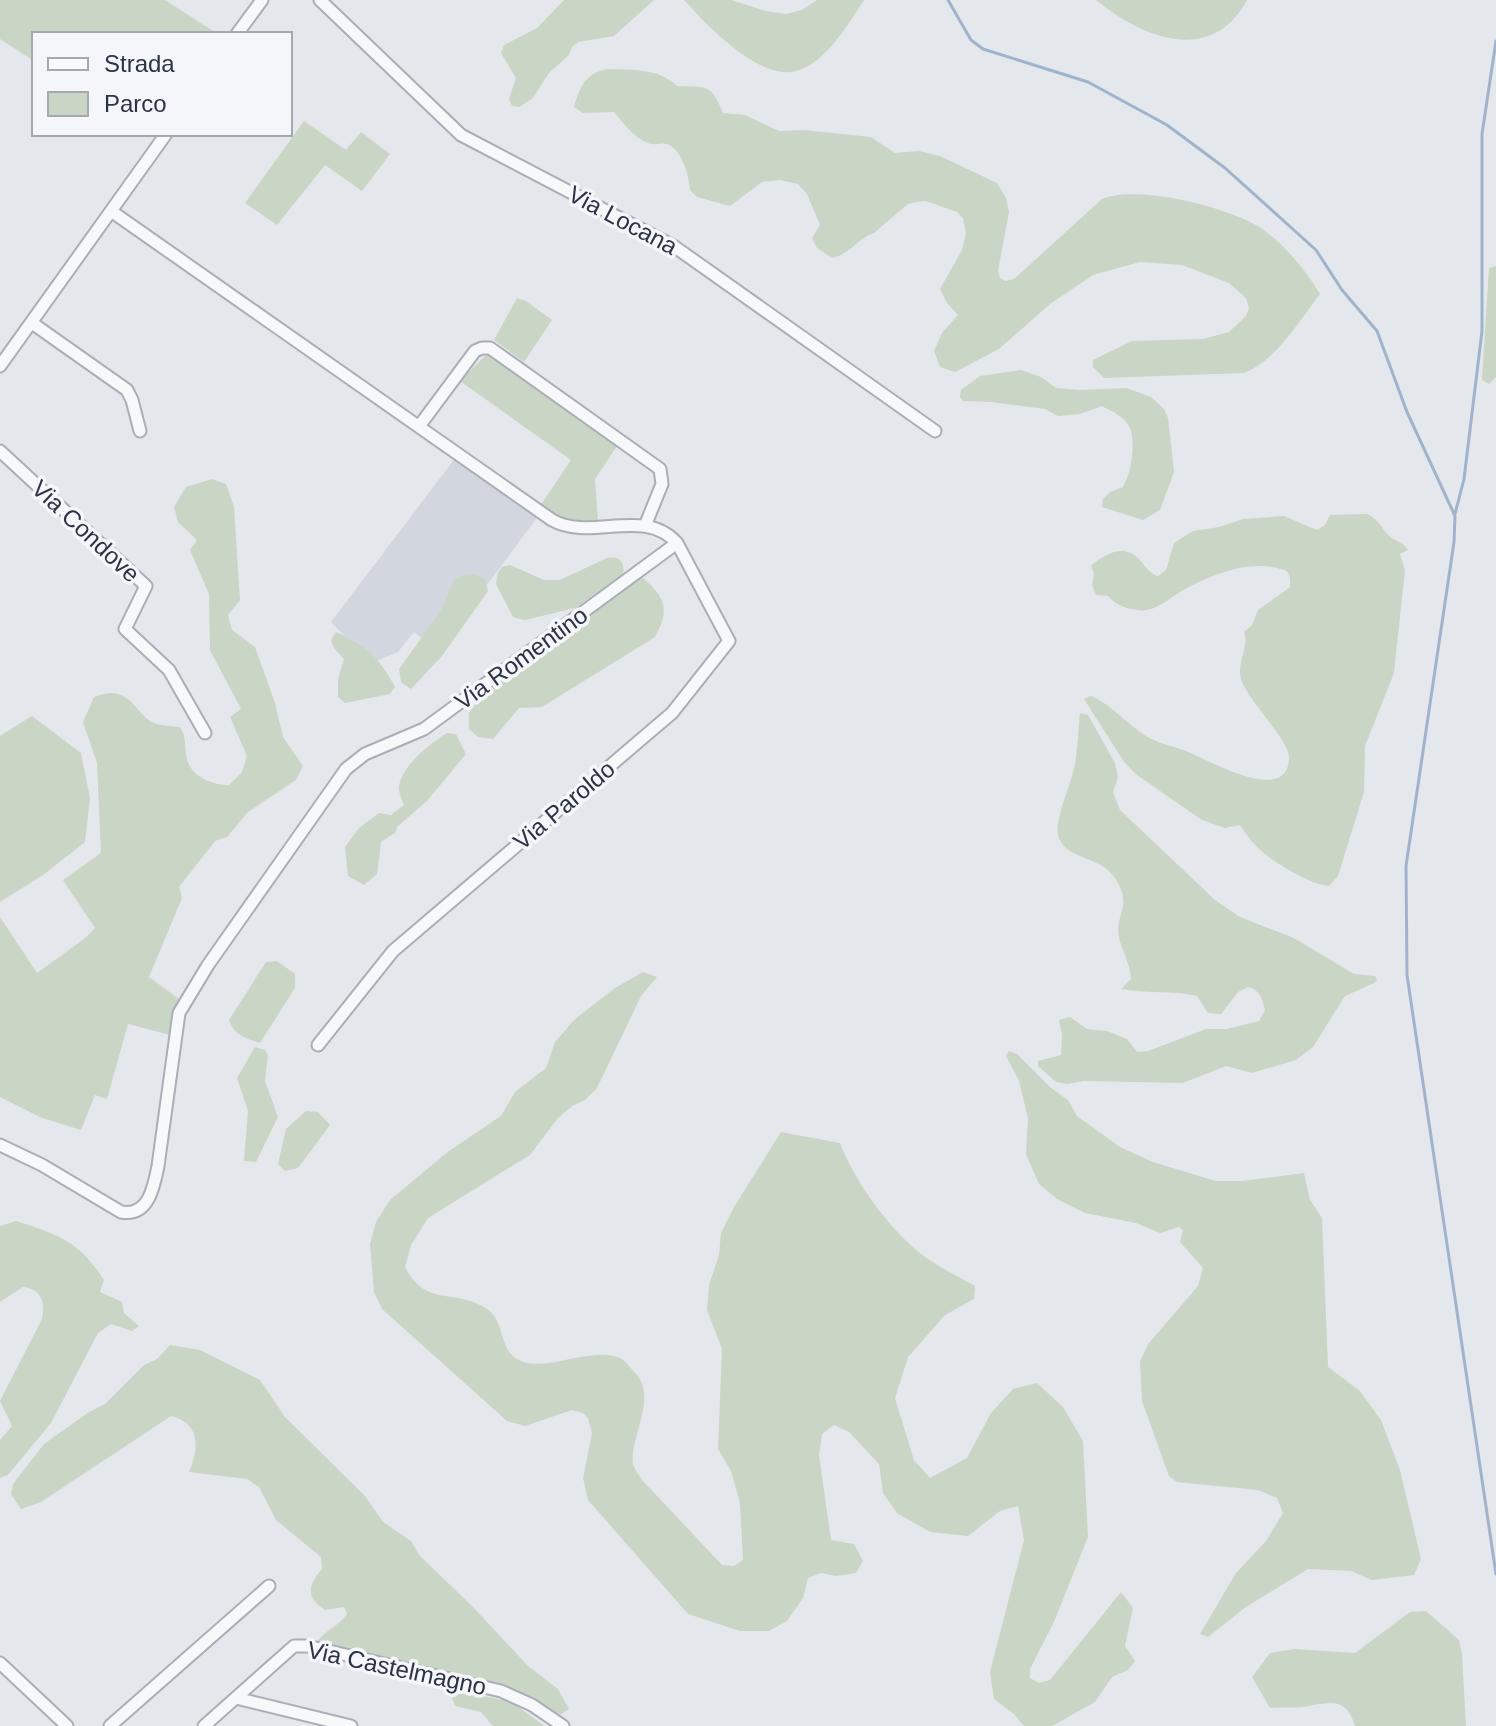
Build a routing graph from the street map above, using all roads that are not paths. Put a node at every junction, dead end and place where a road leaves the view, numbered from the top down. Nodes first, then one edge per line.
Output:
1 (262, 0) edge
2 (320, 0) edge
3 (238, 32) edge
4 (165, 136) edge
5 (111, 211) junction
6 (32, 323) junction
7 (0, 366) edge
8 (420, 425) junction
9 (140, 431) dead end
10 (935, 431) dead end
11 (0, 451) edge
12 (645, 526) junction
13 (677, 543) junction
14 (205, 733) dead end
15 (318, 1045) dead end
16 (0, 1145) edge
17 (269, 1586) dead end
18 (0, 1663) edge
19 (236, 1698) junction
20 (67, 1726) edge
21 (110, 1726) edge
22 (204, 1726) edge
23 (351, 1726) edge
24 (563, 1726) edge

1 - 3 street
2 - 10 street, Via Locana
4 - 5 street
5 - 6 street
5 - 8 street
6 - 7 street
6 - 9 street
8 - 12 street
8 - 12 street
11 - 14 street, Via Condove
12 - 13 street
13 - 15 street, Via Paroldo
13 - 16 street, Via Romentino
17 - 21 street
18 - 20 street
19 - 22 street, Via Castelmagno
19 - 23 street
19 - 24 street, Via Castelmagno

